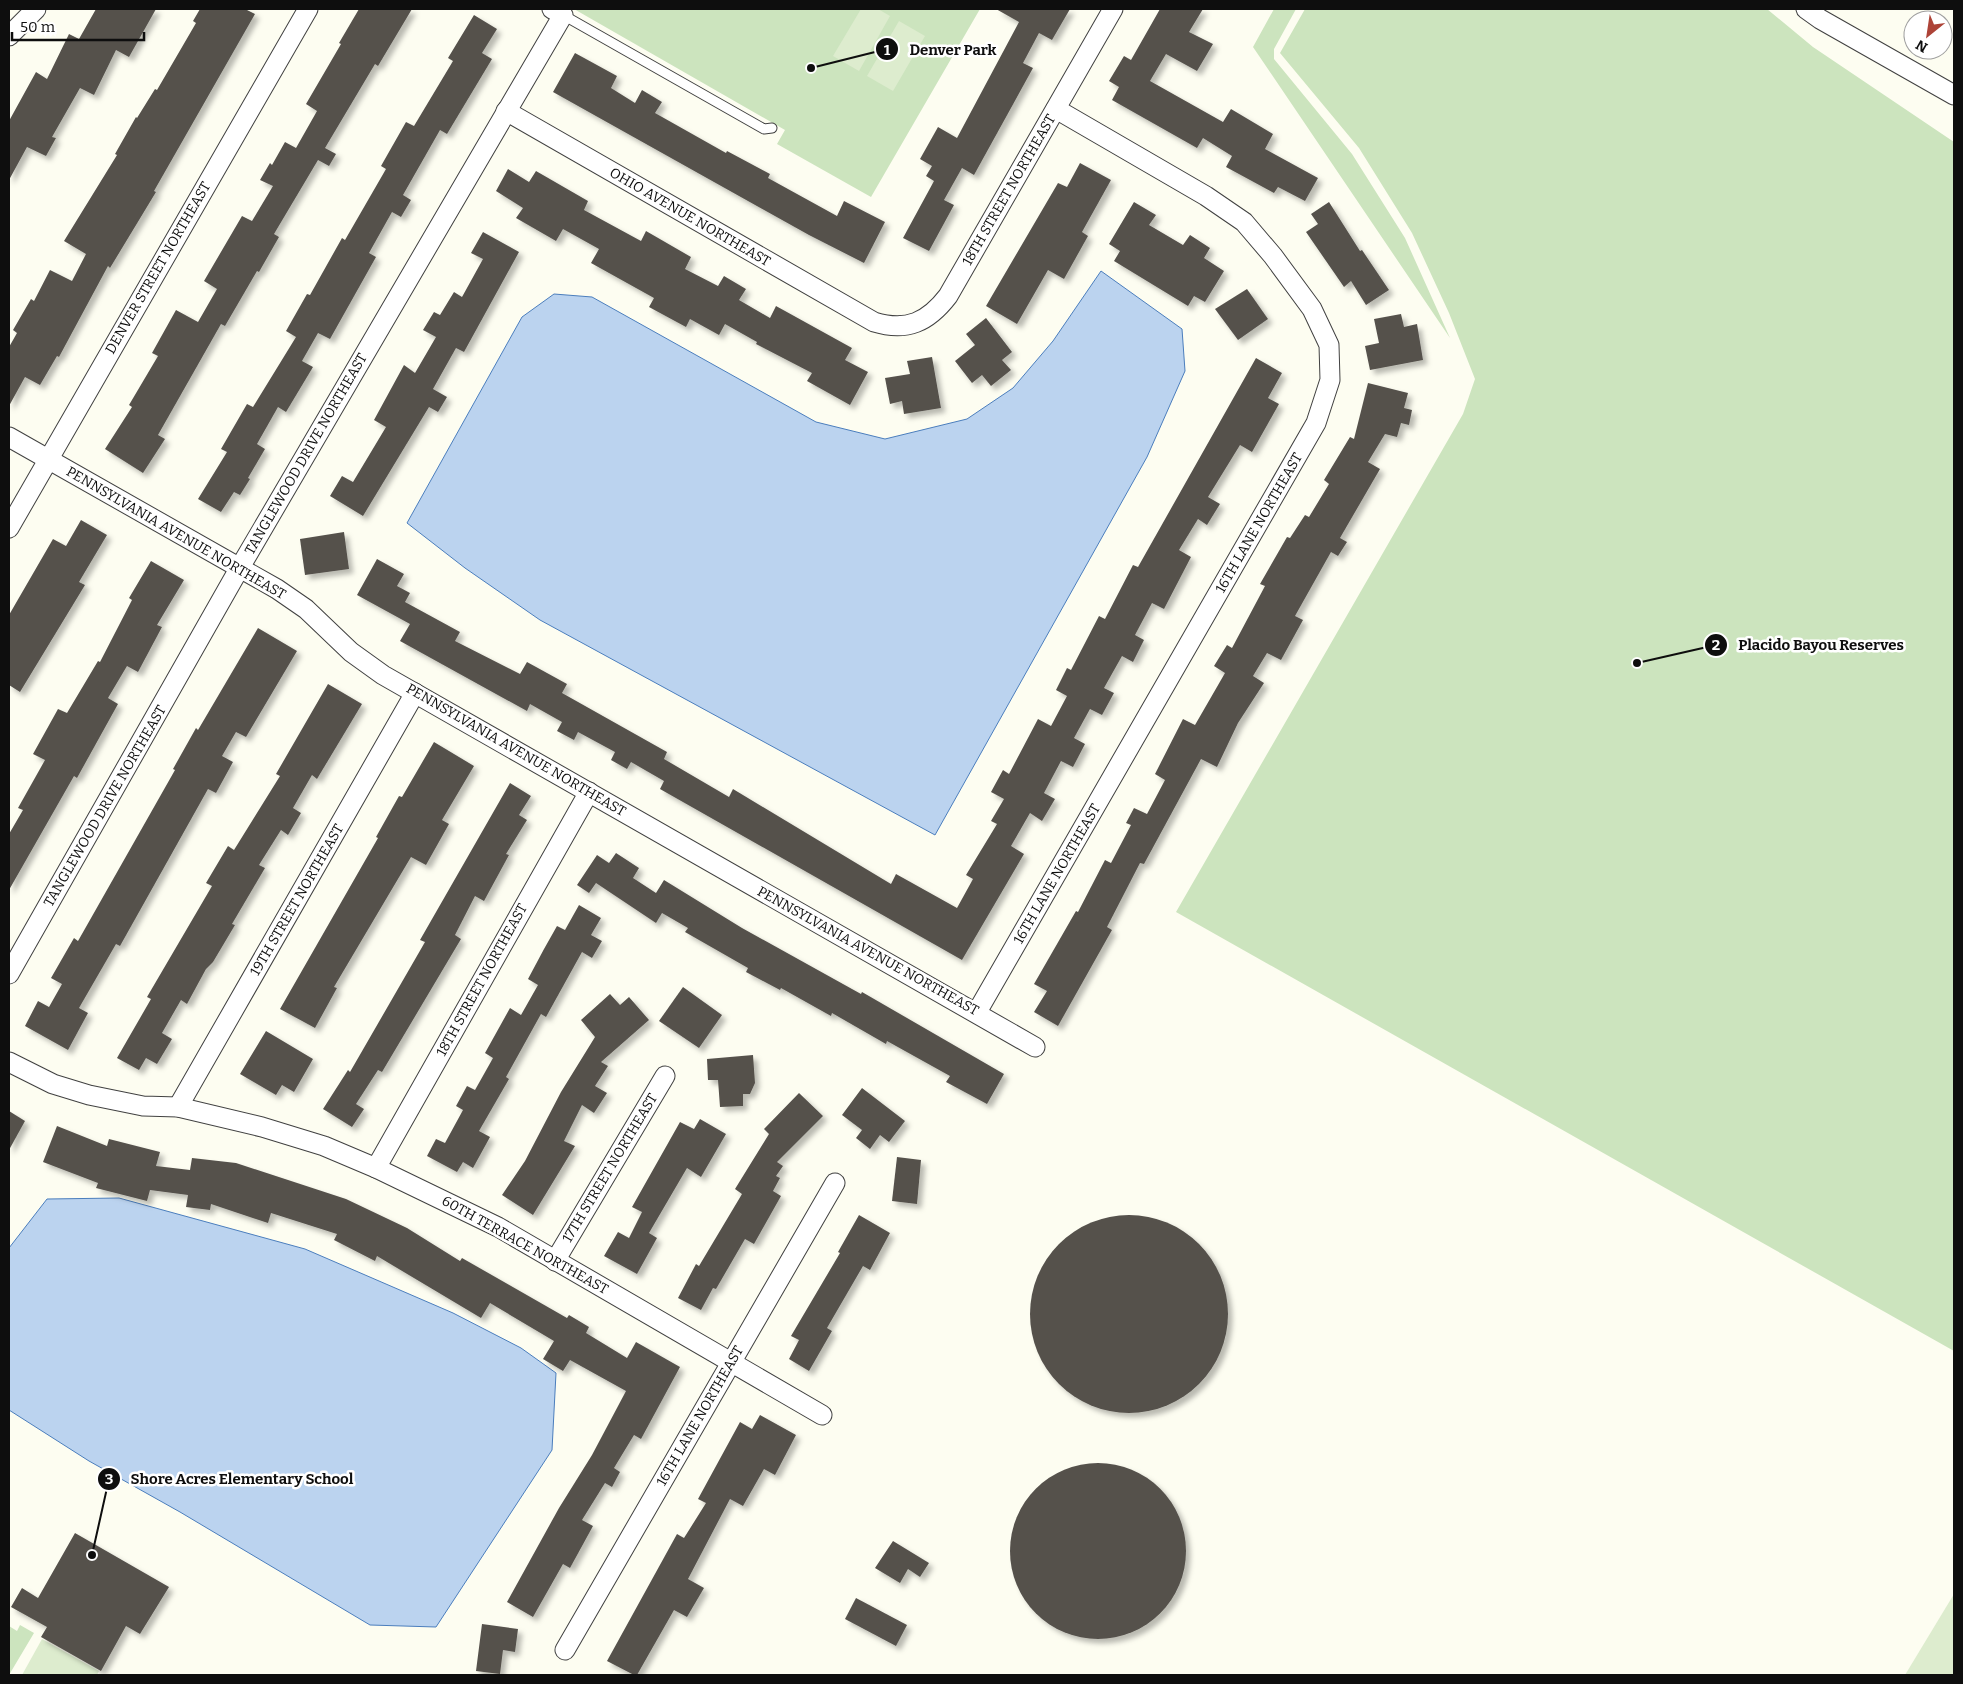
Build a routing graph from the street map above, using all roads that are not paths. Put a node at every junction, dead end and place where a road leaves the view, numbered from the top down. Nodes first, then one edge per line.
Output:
1 (36, 9) edge
2 (308, 9) edge
3 (1113, 9) edge
4 (1806, 9) edge
5 (557, 12) edge
6 (9, 36) edge
7 (1954, 95) edge
8 (1056, 109) junction
9 (506, 111) junction
10 (772, 128) dead end
11 (874, 322) joint
12 (9, 437) edge
13 (48, 459) junction
14 (9, 528) edge
15 (240, 569) junction
16 (415, 693) junction
17 (588, 792) junction
18 (9, 974) edge
19 (977, 1012) junction
20 (1035, 1047) dead end
21 (9, 1062) edge
22 (665, 1076) dead end
23 (178, 1107) junction
24 (376, 1168) junction
25 (835, 1183) dead end
26 (555, 1261) junction
27 (731, 1362) junction
28 (822, 1415) dead end
29 (565, 1650) dead end

1 - 6 street
2 - 13 street, DENVER STREET NORTHEAST
3 - 8 street, 18TH STREET NORTHEAST
4 - 7 street
5 - 9 street, TANGLEWOOD DRIVE NORTHEAST
5 - 10 lane
8 - 11 street, 18TH STREET NORTHEAST
8 - 19 street, 16TH LANE NORTHEAST
9 - 11 street, OHIO AVENUE NORTHEAST
9 - 15 street, TANGLEWOOD DRIVE NORTHEAST
12 - 13 street, PENNSYLVANIA AVENUE NORTHEAST
13 - 14 street, DENVER STREET NORTHEAST
13 - 15 street, PENNSYLVANIA AVENUE NORTHEAST
15 - 16 street, PENNSYLVANIA AVENUE NORTHEAST
15 - 18 street, TANGLEWOOD DRIVE NORTHEAST
16 - 17 street, PENNSYLVANIA AVENUE NORTHEAST
16 - 23 street, 19TH STREET NORTHEAST
17 - 19 street, PENNSYLVANIA AVENUE NORTHEAST
17 - 24 street, 18TH STREET NORTHEAST
19 - 20 street, PENNSYLVANIA AVENUE NORTHEAST
21 - 23 street, 60TH TERRACE NORTHEAST
22 - 26 street, 17TH STREET NORTHEAST
23 - 24 street, 60TH TERRACE NORTHEAST
24 - 26 street, 60TH TERRACE NORTHEAST
25 - 27 street, 16TH LANE NORTHEAST
26 - 27 street, 60TH TERRACE NORTHEAST
27 - 28 street, 60TH TERRACE NORTHEAST
27 - 29 street, 16TH LANE NORTHEAST

